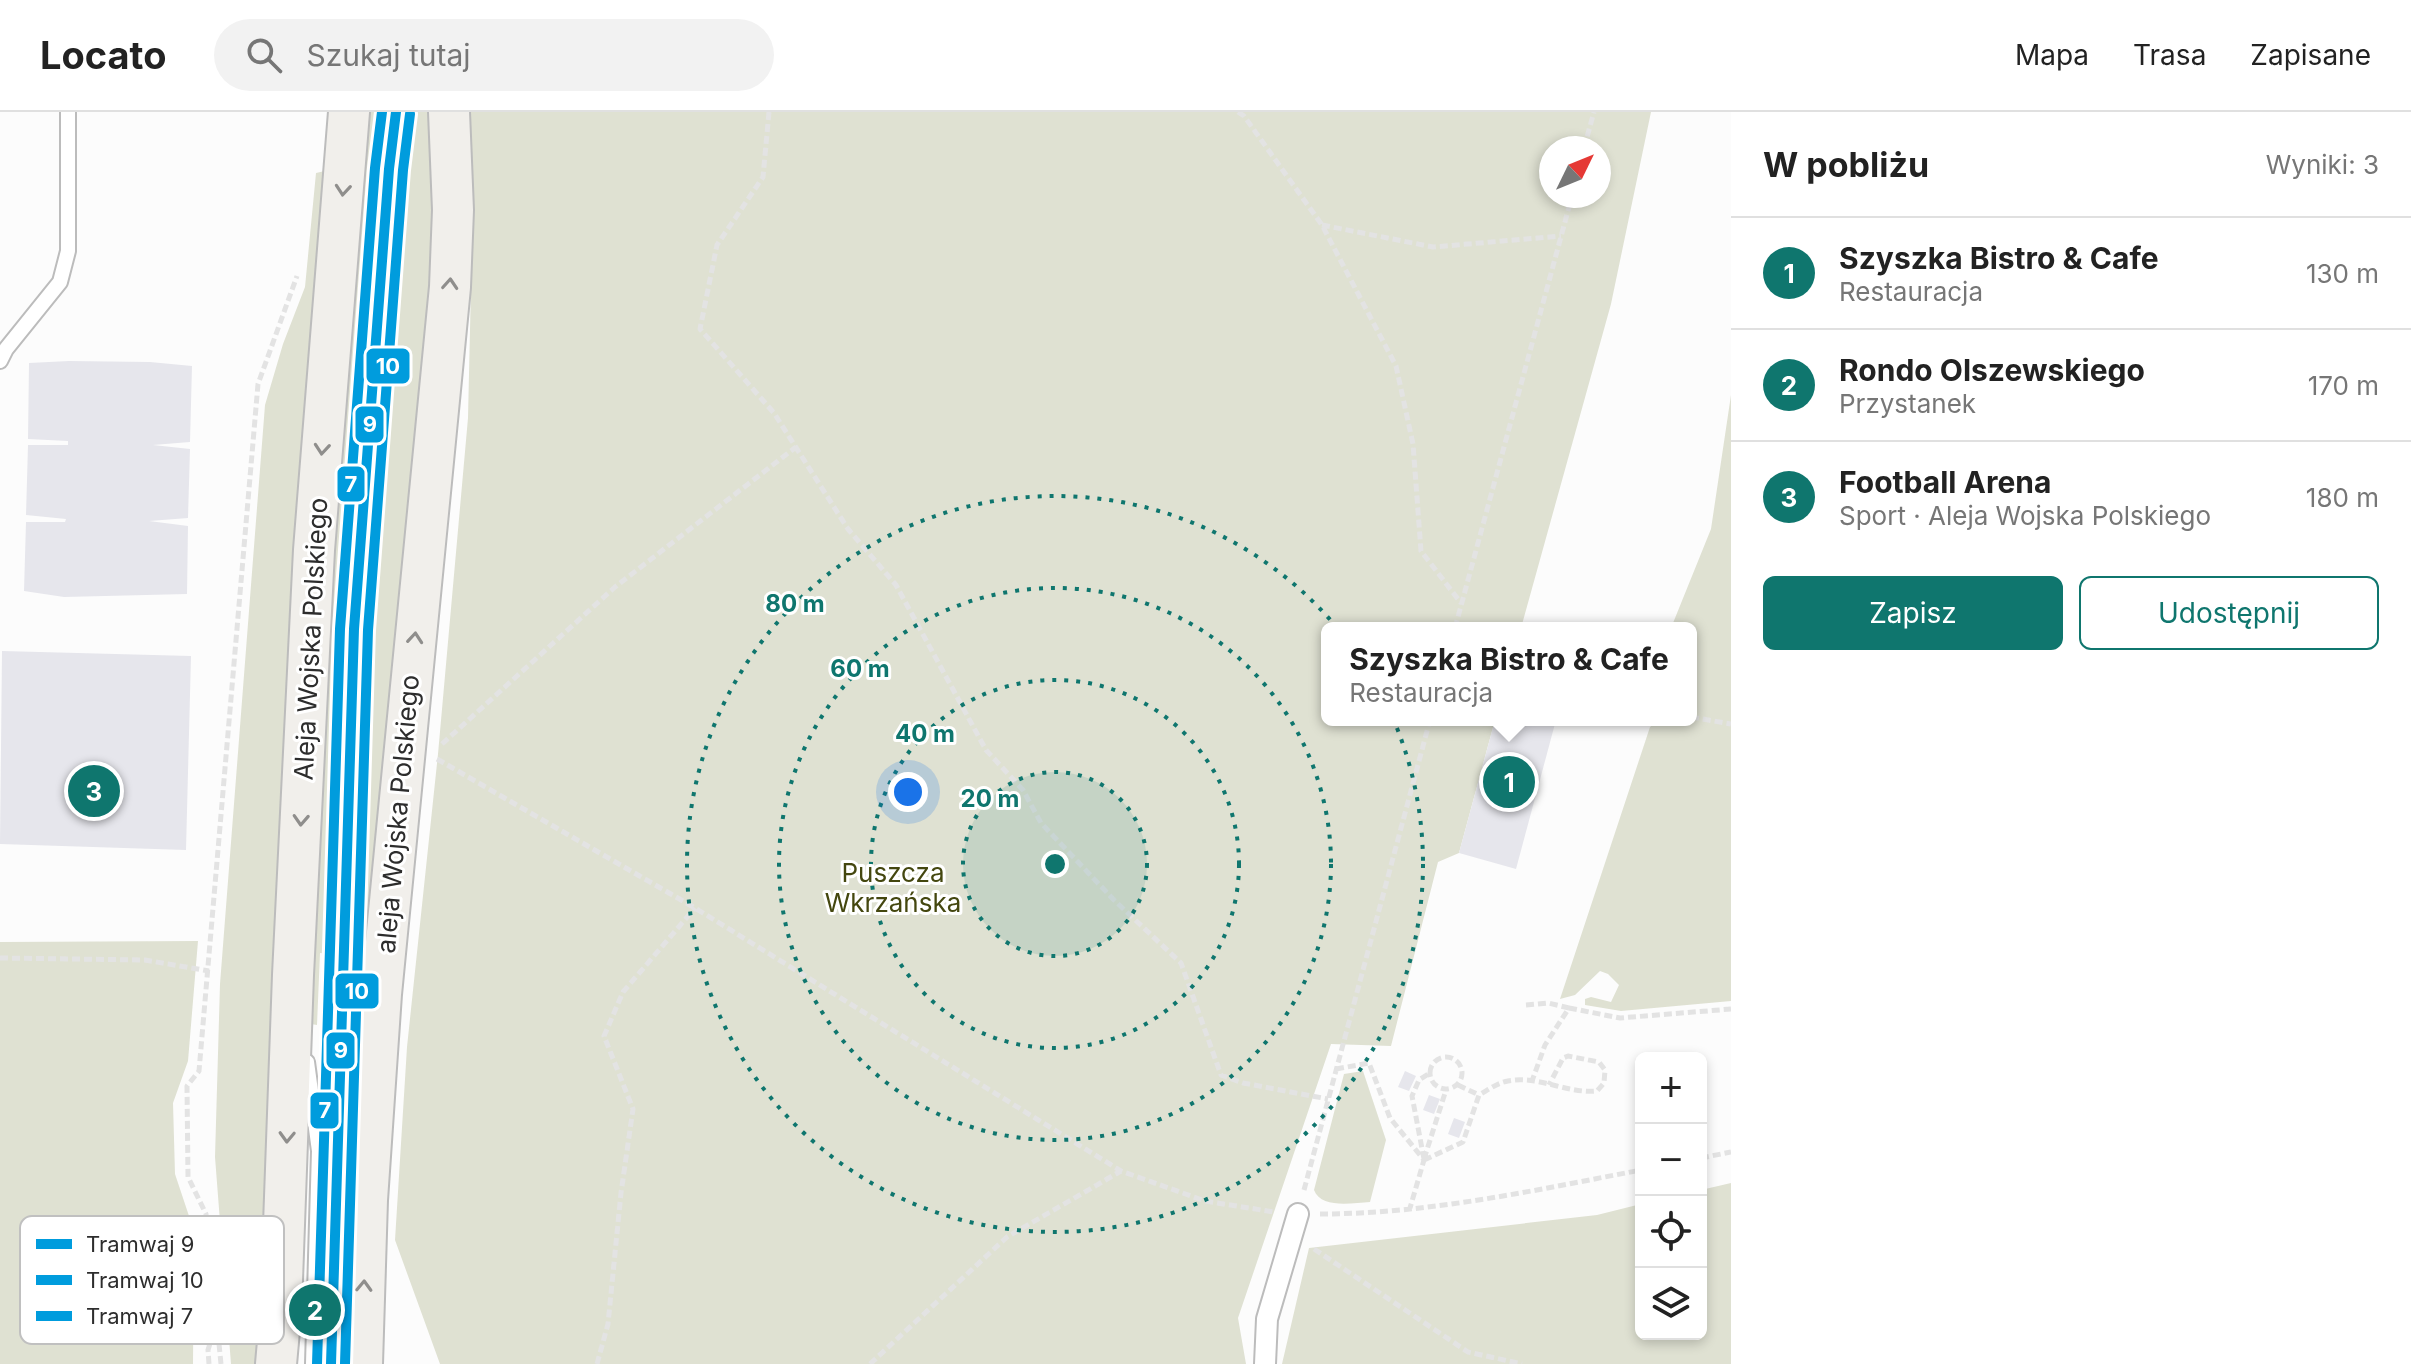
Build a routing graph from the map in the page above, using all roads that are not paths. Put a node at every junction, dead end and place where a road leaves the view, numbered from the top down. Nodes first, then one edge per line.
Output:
1 (68, 112) edge
2 (349, 112) edge
3 (449, 112) edge
4 (0, 361) edge
5 (293, 975) junction
6 (1298, 1214) road end
7 (284, 1229) edge
8 (278, 1344) edge
9 (276, 1364) edge
10 (313, 1364) edge
11 (362, 1364) edge
12 (1265, 1364) edge

1 - 4 lane
2 -> 5 main road, Aleja Wojska Polskiego
11 -> 3 main road, aleja Wojska Polskiego
5 -> 7 main road
5 - 10 lane
6 - 12 street
8 -> 9 main road

